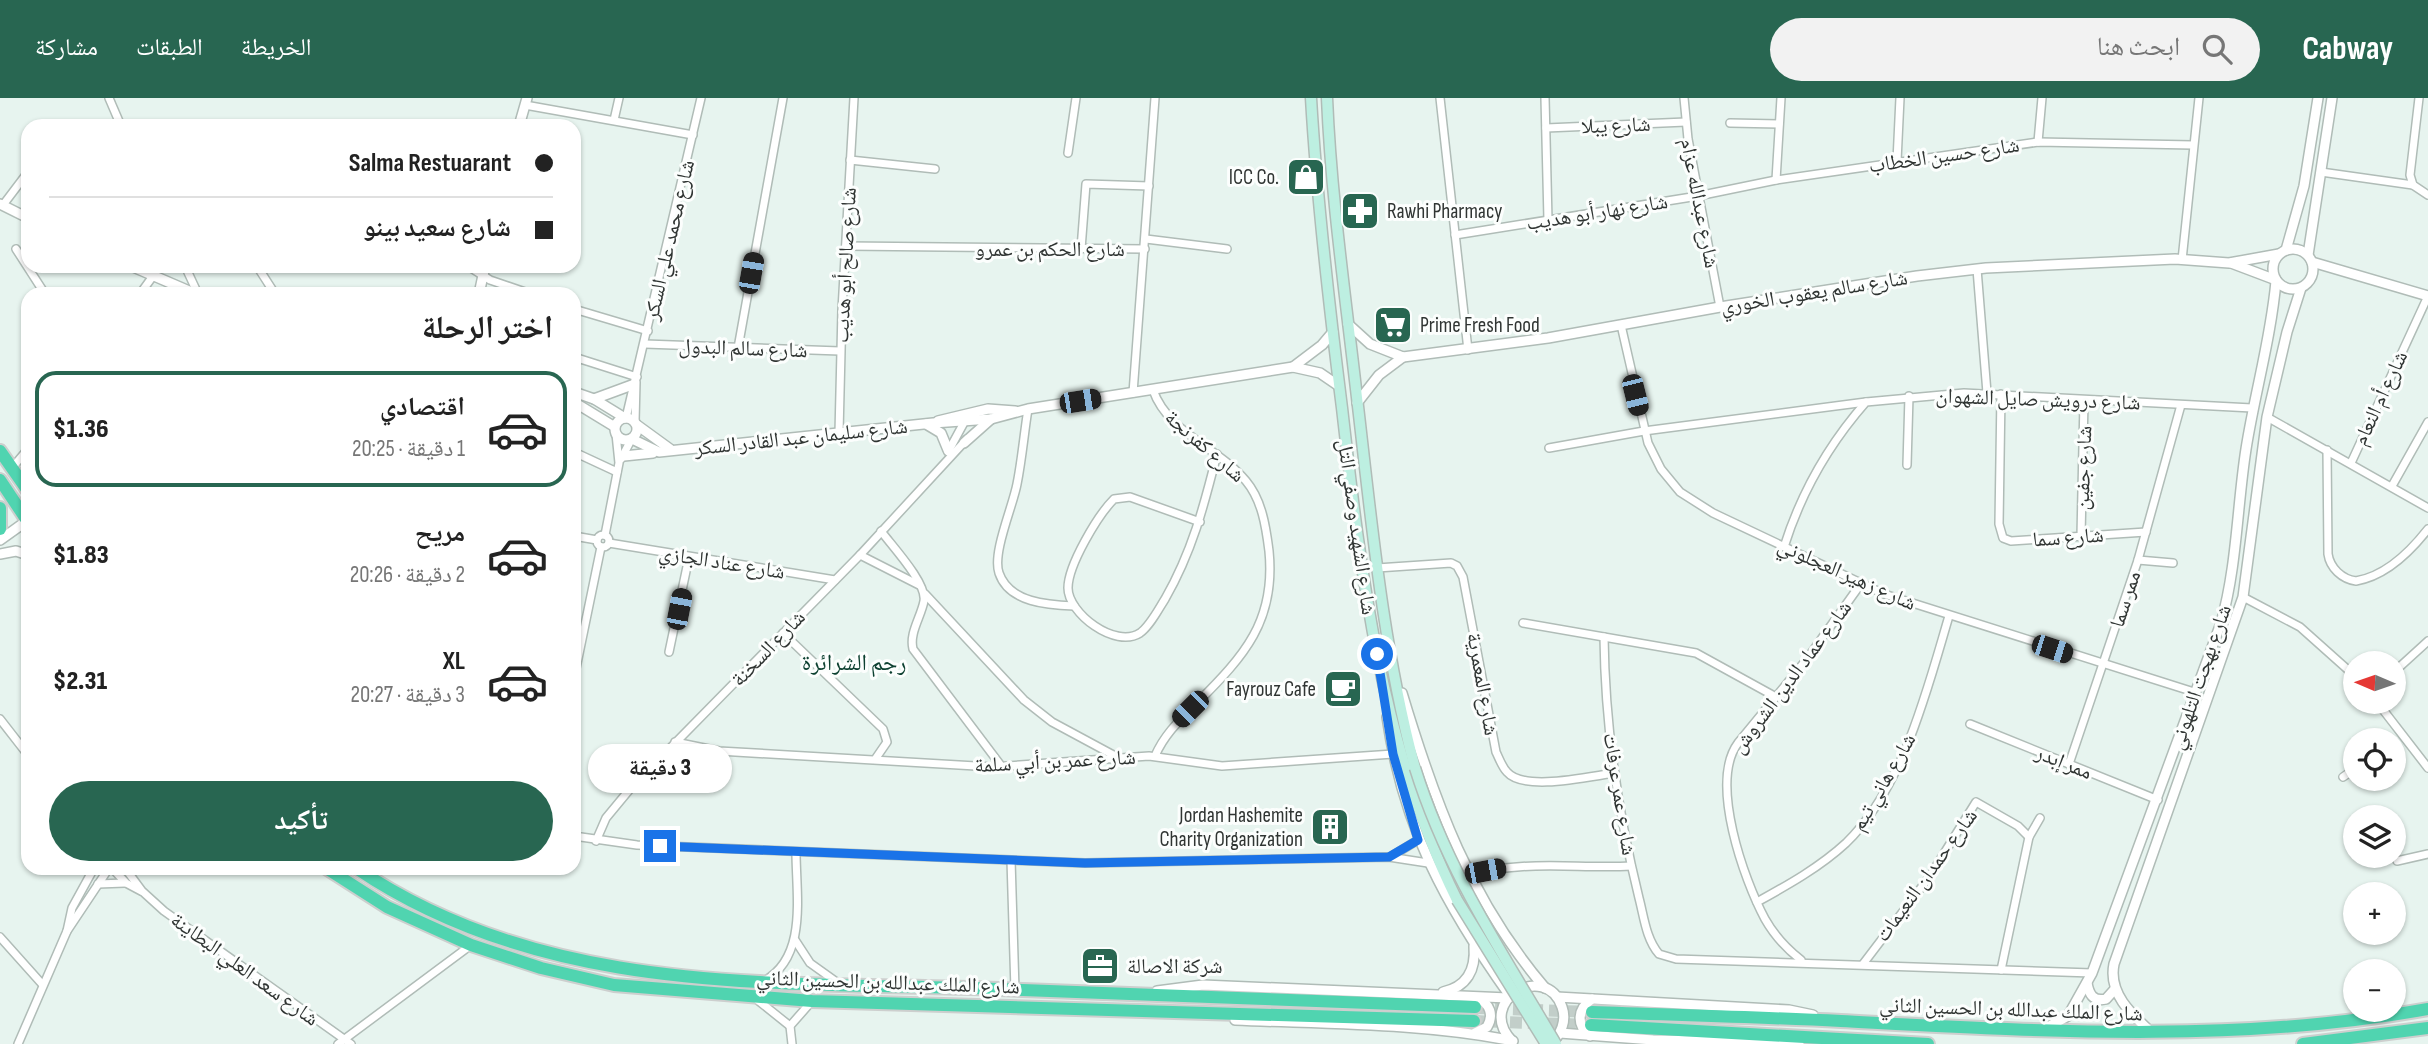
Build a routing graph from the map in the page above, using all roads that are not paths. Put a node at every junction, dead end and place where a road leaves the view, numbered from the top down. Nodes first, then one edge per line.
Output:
1 (109, 98) edge
2 (619, 98) edge
3 (701, 98) edge
4 (783, 98) edge
5 (854, 98) edge
6 (1076, 98) edge
7 (1155, 98) edge
8 (1311, 98) edge
9 (1327, 98) edge
10 (1440, 98) edge
11 (1545, 98) edge
12 (1684, 98) edge
13 (1781, 98) edge
14 (1900, 98) edge
15 (2042, 98) edge
16 (2199, 98) edge
17 (2318, 98) edge
18 (2332, 98) edge
19 (2419, 98) edge
20 (526, 101) edge
21 (118, 119) edge
22 (521, 119) edge
23 (614, 120) junction
24 (1686, 122) junction
25 (1730, 123) dead end
26 (1779, 124) junction
27 (1546, 128) junction
28 (693, 135) junction
29 (2038, 142) junction
30 (2193, 145) junction
31 (1068, 153) dead end
32 (850, 160) junction
33 (1897, 161) junction
34 (935, 169) dead end
35 (2321, 172) junction
36 (1776, 180) junction
37 (21, 181) edge
38 (2413, 185) junction
39 (1149, 186) junction
40 (2428, 195) edge
41 (1698, 196) junction
42 (2, 205) edge
43 (21, 214) edge
44 (1548, 219) junction
45 (1455, 235) junction
46 (1146, 239) junction
47 (845, 246) junction
48 (16, 249) dead end
49 (1081, 249) junction
50 (1145, 249) junction
51 (1227, 249) dead end
52 (2283, 252) junction
53 (21, 257) edge
54 (2310, 259) junction
55 (2182, 260) junction
56 (2230, 263) junction
57 (1977, 269) junction
58 (146, 273) edge
59 (488, 273) edge
60 (153, 276) junction
61 (2276, 281) junction
62 (146, 287) edge
63 (180, 287) edge
64 (517, 287) edge
65 (2301, 288) junction
66 (2428, 296) edge
67 (1720, 307) junction
68 (581, 311) edge
69 (1348, 323) junction
70 (1621, 325) junction
71 (648, 331) junction
72 (1332, 332) junction
73 (645, 344) junction
74 (738, 348) junction
75 (1468, 350) junction
76 (840, 351) junction
77 (1403, 357) junction
78 (581, 360) edge
79 (1293, 367) junction
80 (635, 382) junction
81 (1339, 386) junction
82 (1153, 390) junction
83 (1133, 393) junction
84 (1987, 393) junction
85 (581, 394) edge
86 (2001, 394) junction
87 (1909, 397) junction
88 (594, 399) junction
89 (2084, 401) junction
90 (1866, 402) junction
91 (1357, 403) junction
92 (2181, 405) junction
93 (581, 407) edge
94 (2252, 408) junction
95 (1028, 409) junction
96 (1015, 411) junction
97 (979, 415) junction
98 (967, 417) junction
99 (2267, 417) junction
100 (991, 419) junction
101 (631, 421) junction
102 (2428, 422) edge
103 (929, 423) junction
104 (615, 431) junction
105 (1644, 431) junction
106 (839, 433) junction
107 (631, 440) junction
108 (964, 443) junction
109 (1549, 448) dead end
110 (670, 449) junction
111 (2327, 450) junction
112 (0, 451) edge
113 (659, 452) junction
114 (1217, 454) junction
115 (581, 455) edge
116 (947, 455) junction
117 (21, 457) edge
118 (621, 459) junction
119 (2351, 463) junction
120 (1907, 465) dead end
121 (12, 468) junction
122 (617, 472) junction
123 (0, 480) edge
124 (21, 481) edge
125 (2392, 486) junction
126 (0, 508) edge
127 (2428, 508) edge
128 (21, 511) edge
129 (1200, 522) junction
130 (21, 526) edge
131 (0, 529) edge
132 (2428, 529) edge
133 (881, 531) junction
134 (2146, 532) junction
135 (2081, 536) junction
136 (581, 538) edge
137 (607, 539) junction
138 (0, 540) edge
139 (599, 544) junction
140 (1784, 547) junction
141 (21, 553) edge
142 (0, 554) edge
143 (860, 555) junction
144 (689, 557) junction
145 (2138, 560) junction
146 (2173, 563) dead end
147 (1377, 568) junction
148 (835, 580) junction
149 (1860, 585) junction
150 (924, 590) junction
151 (2243, 597) junction
152 (1074, 606) junction
153 (1950, 616) junction
154 (1523, 623) dead end
155 (783, 633) junction
156 (1604, 637) junction
157 (581, 640) edge
158 (2428, 641) edge
159 (669, 652) dead end
160 (2406, 661) edge
161 (2343, 665) edge
162 (2102, 666) junction
163 (1394, 668) junction
164 (1381, 674) junction
165 (2194, 692) junction
166 (1776, 697) junction
167 (0, 719) edge
168 (1970, 724) dead end
169 (675, 742) junction
170 (21, 746) edge
171 (2406, 747) edge
172 (1393, 754) junction
173 (1155, 756) junction
174 (876, 758) junction
175 (1120, 758) junction
176 (2068, 764) junction
177 (1002, 766) junction
178 (1411, 766) junction
179 (2428, 768) edge
180 (1615, 773) junction
181 (2158, 800) junction
182 (2040, 818) dead end
183 (2029, 837) junction
184 (581, 838) edge
185 (1418, 840) junction
186 (596, 841) junction
187 (796, 852) junction
188 (2428, 854) edge
189 (1389, 857) junction
190 (2406, 859) edge
191 (1011, 860) junction
192 (1427, 863) junction
193 (1632, 866) junction
194 (90, 875) edge
195 (105, 875) edge
196 (118, 875) edge
197 (131, 875) edge
198 (338, 875) edge
199 (368, 875) edge
200 (1469, 876) junction
201 (126, 883) junction
202 (98, 884) junction
203 (142, 891) junction
204 (1757, 902) junction
205 (67, 931) junction
206 (0, 937) edge
207 (1504, 938) junction
208 (795, 940) junction
209 (1474, 944) junction
210 (471, 945) junction
211 (1654, 948) joint
212 (1482, 957) junction
213 (1802, 961) junction
214 (1863, 964) junction
215 (2001, 970) junction
216 (2092, 973) junction
217 (764, 981) junction
218 (2087, 983) junction
219 (42, 984) junction
220 (840, 984) junction
221 (1545, 988) junction
222 (2115, 989) junction
223 (1015, 990) junction
224 (1431, 994) junction
225 (1137, 995) junction
226 (1509, 997) junction
227 (1557, 997) junction
228 (754, 998) junction
229 (1594, 999) junction
230 (812, 1001) junction
231 (2428, 1009) edge
232 (1475, 1015) junction
233 (1839, 1021) junction
234 (1592, 1025) junction
235 (790, 1026) junction
236 (2428, 1028) edge
237 (2032, 1032) junction
238 (2153, 1033) junction
239 (1558, 1037) edge
240 (1839, 1039) junction
241 (1653, 1040) junction
242 (344, 1042) edge
243 (1515, 1043) edge
244 (18, 1044) edge
245 (792, 1044) edge
246 (1547, 1044) edge
247 (1564, 1044) edge
248 (1637, 1044) edge
249 (1928, 1044) edge
250 (2302, 1044) edge

1 - 21 street
2 - 23 street
3 - 28 street, شارع محمد علي السكر
4 - 74 street
5 - 32 street, شارع صالح أبو هديب
6 - 31 street
7 - 39 street, شارع الحكم بن عمرو
8 - 72 main road, شارع الشهيد وصفي التل
9 - 69 main road, شارع الشهيد وصفي التل
10 - 45 street
11 - 27 street
12 - 24 street, شارع عبدالله عزام
13 - 26 street
14 - 33 street
15 - 29 street
16 - 30 street
17 - 52 street
18 - 35 street
19 - 38 street
20 - 22 street
20 - 23 street
23 - 28 street
24 - 27 street, شارع يبلا
24 - 41 street, شارع عبدالله عزام
25 - 26 street
26 - 36 street
27 - 44 street
28 - 71 street, شارع محمد علي السكر
29 - 30 street, شارع حسين الخطاب
29 - 33 street, شارع حسين الخطاب
30 - 55 street
32 - 34 street
32 - 47 street, شارع صالح أبو هديب
33 - 36 street, شارع حسين الخطاب
35 - 38 street
35 - 54 street
36 - 41 street, شارع حسين الخطاب
37 - 42 street
38 - 40 street
39 - 46 street, شارع الحكم بن عمرو
39 - 49 street
41 - 44 street, شارع نهار أبو هديب
41 - 67 street, شارع عبدالله عزام
42 - 43 street
44 - 45 street, شارع نهار أبو هديب
45 - 75 street
46 - 50 street, شارع الحكم بن عمرو
46 - 51 street
47 - 49 street, شارع الحكم بن عمرو
47 - 76 street, شارع صالح أبو هديب
48 - 53 street
49 - 50 street, شارع الحكم بن عمرو
50 - 83 street
52 - 54 street
52 - 56 street, شارع سالم يعقوب الخوري
52 - 61 street
54 - 65 street
54 - 66 street
55 - 56 street, شارع سالم يعقوب الخوري
55 - 57 street, شارع سالم يعقوب الخوري
56 - 61 street, شارع سالم يعقوب الخوري
57 - 67 street, شارع سالم يعقوب الخوري
57 - 84 street
58 - 60 street
59 - 64 street
60 - 62 street
60 - 63 street
61 - 65 street
61 - 94 street, شارع بهجت التلهوني
65 - 99 street, شارع بهجت التلهوني
66 - 119 street, شارع أم النعام
67 - 70 street, شارع سالم يعقوب الخوري
68 - 71 street
69 - 77 street, شارع سالم يعقوب الخوري
69 - 91 main road, شارع الشهيد وصفي التل
70 - 75 street, شارع سالم يعقوب الخوري
70 - 105 street, شارع زهير العجلوني
71 - 73 street, شارع محمد علي السكر
72 - 79 street, شارع سليمان عبد القادر السكر
72 - 81 main road, شارع الشهيد وصفي التل
73 - 74 street, شارع سالم البدول
73 - 80 street, شارع محمد علي السكر
74 - 76 street, شارع سالم البدول
75 - 77 street, شارع سالم يعقوب الخوري
76 - 106 street, شارع صالح أبو هديب
77 - 91 street
78 - 80 street
79 - 81 street, شارع سليمان عبد القادر السكر
79 - 82 street, شارع سليمان عبد القادر السكر
80 - 88 street
80 - 101 street, شارع محمد علي السكر
81 - 164 main road, شارع الشهيد وصفي التل
82 - 83 street, شارع سليمان عبد القادر السكر
82 - 114 street, شارع كفرنجة
83 - 95 street, شارع سليمان عبد القادر السكر
84 - 86 street, شارع درويش صايل الشهوان
84 - 87 street, شارع درويش صايل الشهوان
85 - 88 street, شارع سليمان عبد القادر السكر
86 - 89 street, شارع درويش صايل الشهوان
86 - 135 street, شارع سما
87 - 90 street, شارع درويش صايل الشهوان
87 - 120 street
88 - 101 street, شارع سليمان عبد القادر السكر
89 - 92 street, شارع درويش صايل الشهوان
89 - 135 street, شارع جفين
90 - 105 street, شارع درويش صايل الشهوان
90 - 140 street
91 - 147 main road, شارع الشهيد وصفي التل
92 - 94 street, شارع درويش صايل الشهوان
92 - 134 street
93 - 104 street
94 - 165 street, شارع بهجت التلهوني
95 - 96 street, شارع سليمان عبد القادر السكر
95 - 152 street
96 - 97 street, شارع سليمان عبد القادر السكر
96 - 100 street, شارع سليمان عبد القادر السكر
97 - 98 street, شارع سليمان عبد القادر السكر
97 - 100 street, شارع سليمان عبد القادر السكر
97 - 108 street, شارع السخنة
98 - 103 street, شارع سليمان عبد القادر السكر
98 - 116 street, شارع السخنة
99 - 111 street
99 - 151 street, شارع بهجت التلهوني
100 - 108 street
101 - 104 street
101 - 107 street
101 - 110 street, شارع سليمان عبد القادر السكر
102 - 125 street
103 - 106 street, شارع سليمان عبد القادر السكر
103 - 116 street
104 - 107 street
104 - 118 street
105 - 109 street, شارع درويش صايل الشهوان
105 - 140 street, شارع زهير العجلوني
106 - 110 street, شارع سليمان عبد القادر السكر
107 - 113 street
107 - 118 street
108 - 116 street, شارع السخنة
110 - 113 street, شارع سليمان عبد القادر السكر
111 - 119 street
111 - 132 street
112 - 121 highway
113 - 118 street, شارع سليمان عبد القادر السكر
114 - 129 street
114 - 173 street, شارع كفرنجة
115 - 122 street
116 - 133 street, شارع السخنة
117 - 121 street
118 - 122 street
119 - 125 street
121 - 124 highway
122 - 137 street
123 - 128 highway
125 - 127 street
126 - 131 highway
129 - 152 street
129 - 152 street
130 - 138 street
133 - 143 street, شارع السخنة
133 - 150 street
134 - 135 street, شارع سما
134 - 145 street, ممر سما
136 - 139 street
137 - 139 street
137 - 144 street, شارع عناد الجازي
139 - 157 street
140 - 149 street, شارع زهير العجلوني
141 - 142 street
143 - 148 street, شارع السخنة
143 - 150 street
144 - 148 street, شارع عناد الجازي
144 - 159 street
145 - 146 street
145 - 162 street, ممر سما
147 - 163 main road, شارع الشهيد وصفي التل
147 - 180 street, شارع المعمرية
148 - 155 street, شارع السخنة
149 - 153 street, شارع زهير العجلوني
149 - 166 street, شارع عماد الدين الشروش
150 - 175 street
150 - 177 street
151 - 161 street
151 - 222 street, شارع بهجت التلهوني
153 - 162 street, شارع زهير العجلوني
153 - 204 street, شارع هاني تيم
154 - 156 street
155 - 169 street, شارع السخنة
155 - 174 street
156 - 166 street
156 - 180 street, شارع عمر عرفات
158 - 160 street
162 - 165 street, شارع زهير العجلوني
162 - 176 street, ممر سما
163 - 178 main road, شارع الشهيد وصفي التل
163 - 200 street
164 - 172 street
164 - 178 main road, شارع الشهيد وصفي التل
165 - 181 street, شارع بهجت التلهوني
166 - 204 street, شارع عماد الدين الشروش
167 - 170 street
168 - 176 street, ممر إبدر
169 - 174 street, شارع عمر بن أبي سلمة
169 - 186 street, شارع السخنة
171 - 179 street
172 - 173 street, شارع عمر بن أبي سلمة
172 - 185 street
173 - 175 street, شارع عمر بن أبي سلمة
174 - 177 street, شارع عمر بن أبي سلمة
175 - 177 street, شارع عمر بن أبي سلمة
176 - 181 street, ممر إبدر
178 - 239 main road, شارع الشهيد وصفي التل, bridge
178 - 246 main road, شارع الشهيد وصفي التل, bridge
180 - 193 street, شارع عمر عرفات
181 - 216 street, شارع بهجت التلهوني
182 - 183 street
183 - 214 street, شارع حمدان النعيمات
183 - 215 street
184 - 186 street
185 - 189 street
185 - 192 street
186 - 187 street
187 - 191 street
187 - 208 street
188 - 190 street
189 - 191 street
189 - 192 street
191 - 223 street
192 - 209 street
193 - 200 street
193 - 211 street, شارع عمر عرفات
194 - 205 street
195 - 202 street
196 - 201 street, شارع سعد العلي البطاينة
197 - 203 street, شارع سعد العلي البطاينة
198 - 210 highway, شارع الملك عبدالله بن الحسين الثاني
199 - 217 highway, شارع الملك عبدالله بن الحسين الثاني
200 - 207 street
201 - 202 street, شارع سعد العلي البطاينة
201 - 203 street, شارع سعد العلي البطاينة
202 - 205 street
203 - 242 street, شارع سعد العلي البطاينة
204 - 213 street, شارع عماد الدين الشروش
205 - 219 street
206 - 219 street
207 - 212 street
207 - 221 street
208 - 217 street
208 - 220 street
209 - 212 street
209 - 224 street
210 - 228 highway, شارع الملك عبدالله بن الحسين الثاني
210 - 242 street
211 - 213 street, شارع حمدان النعيمات
212 - 226 street
213 - 214 street, شارع حمدان النعيمات
214 - 215 street, شارع حمدان النعيمات
215 - 216 street, شارع حمدان النعيمات
216 - 218 street, شارع بهجت التلهوني
217 - 220 highway, شارع الملك عبدالله بن الحسين الثاني
218 - 222 street
218 - 237 street, شارع بهجت التلهوني
219 - 244 street
220 - 223 highway, شارع الملك عبدالله بن الحسين الثاني
221 - 226 street
221 - 227 street
222 - 238 street
223 - 225 highway, شارع الملك عبدالله بن الحسين الثاني
224 - 225 street
224 - 232 street
225 - 232 highway, شارع الملك عبدالله بن الحسين الثاني
226 - 232 street
226 - 243 street
227 - 229 street
227 - 239 street
228 - 230 highway, شارع الملك عبدالله بن الحسين الثاني
228 - 235 street
229 - 233 street
229 - 234 street
230 - 232 highway, شارع الملك عبدالله بن الحسين الثاني
230 - 235 street
231 - 238 highway, شارع الملك عبدالله بن الحسين الثاني
232 - 243 street
233 - 234 highway, شارع الملك عبدالله بن الحسين الثاني
233 - 237 highway, شارع الملك عبدالله بن الحسين الثاني
234 - 239 street
234 - 240 highway, شارع الملك عبدالله بن الحسين الثاني
234 - 241 street
235 - 245 street
236 - 250 highway
237 - 238 highway, شارع الملك عبدالله بن الحسين الثاني
239 - 246 street
239 - 247 street
240 - 241 street
240 - 249 highway, شارع الملك عبدالله بن الحسين الثاني
241 - 248 street

